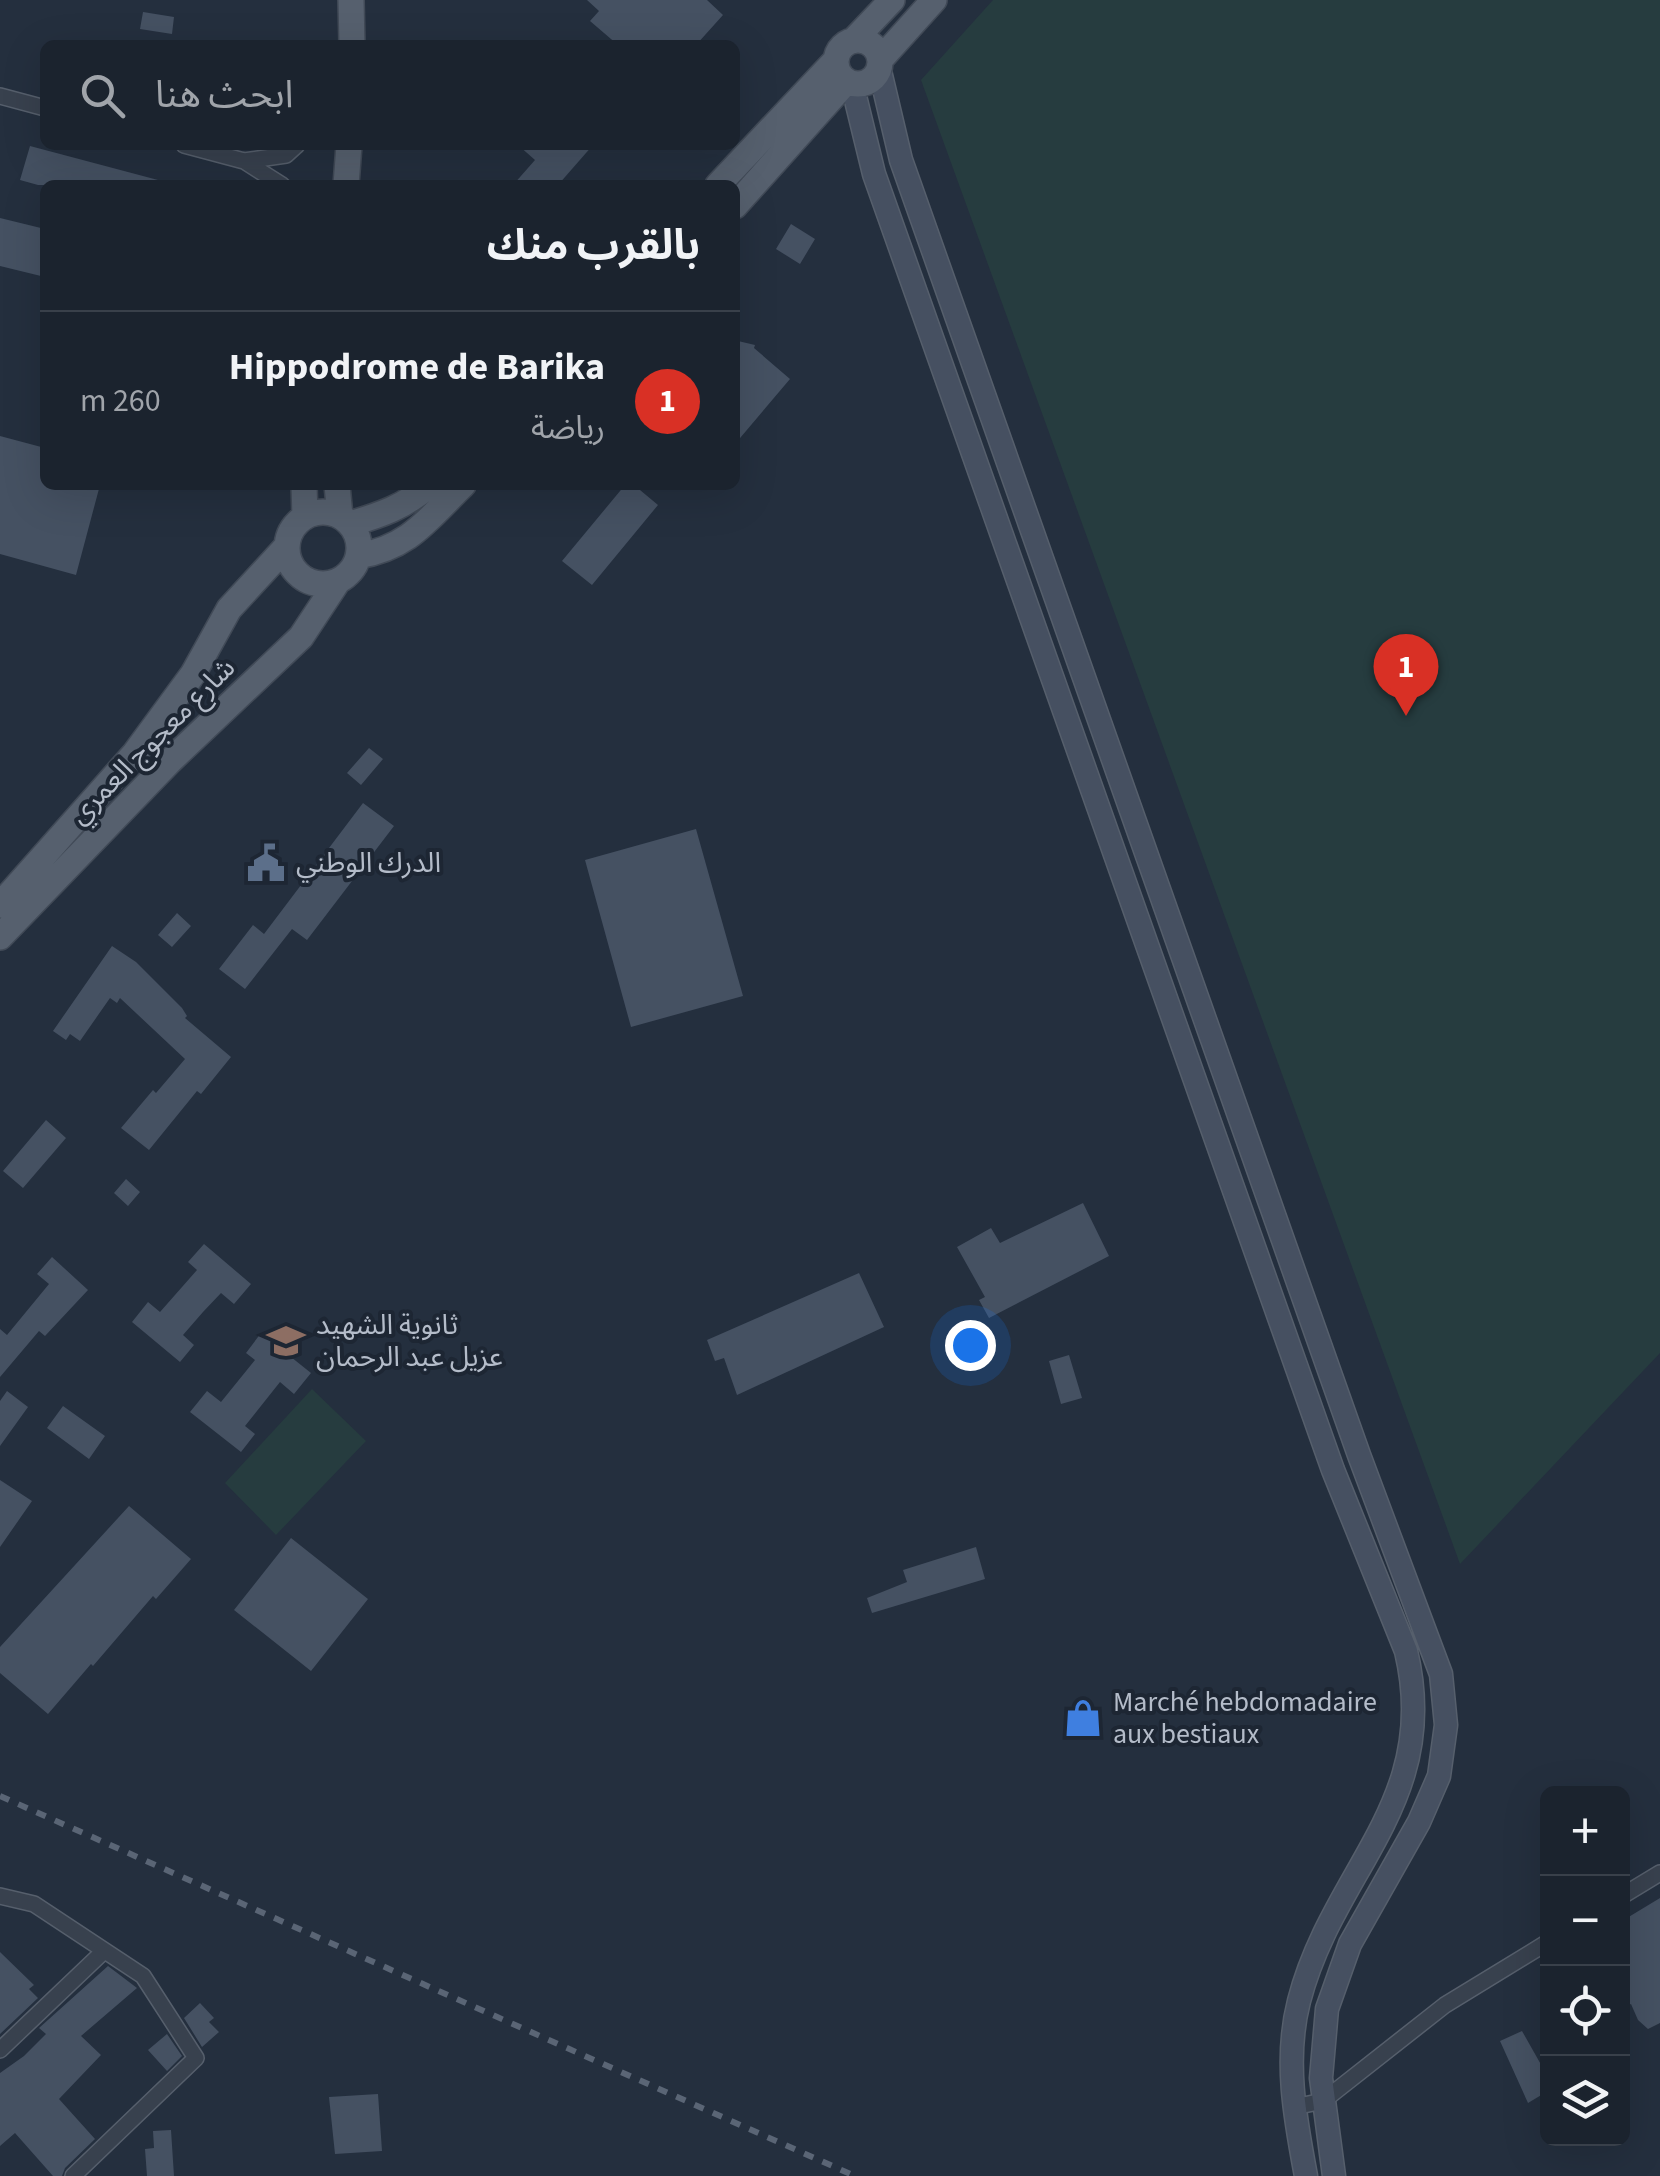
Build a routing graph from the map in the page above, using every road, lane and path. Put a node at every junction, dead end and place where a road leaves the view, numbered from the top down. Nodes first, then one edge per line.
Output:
1 (351, 0) edge
2 (892, 0) edge
3 (934, 0) edge
4 (352, 40) edge
5 (854, 40) junction
6 (880, 63) junction
7 (845, 75) junction
8 (0, 96) edge
9 (40, 107) edge
10 (203, 150) edge
11 (292, 150) edge
12 (349, 150) edge
13 (244, 161) junction
14 (274, 180) edge
15 (346, 180) edge
16 (724, 180) edge
17 (740, 200) edge
18 (304, 490) edge
19 (338, 490) edge
20 (424, 490) edge
21 (458, 490) edge
22 (306, 516) junction
23 (345, 520) junction
24 (287, 546) junction
25 (358, 556) junction
26 (338, 582) junction
27 (0, 905) edge
28 (0, 937) edge
29 (1660, 1873) edge
30 (1630, 1891) edge
31 (0, 1896) edge
32 (1540, 1947) edge
33 (104, 1951) junction
34 (0, 2050) edge
35 (1323, 2101) junction
36 (1294, 2107) junction
37 (73, 2176) edge
38 (1306, 2176) edge
39 (1334, 2176) edge

1 - 4 main road
2 - 5 main road
3 - 6 main road
5 - 6 main road
5 - 7 main road
6 - 7 main road
6 - 35 street
7 - 16 main road
7 - 17 main road
7 - 36 street
8 - 9 street
10 - 13 street
11 - 13 street
12 - 15 main road
13 - 14 street
18 - 22 main road
19 - 23 main road
20 - 23 main road
21 - 25 main road
22 - 23 main road
22 - 24 main road
23 - 25 main road
24 - 26 main road
24 - 27 main road, شارع معجوج العمري
25 - 26 main road
26 - 28 main road, شارع معجوج العمري
29 - 30 street
31 - 33 street
32 - 35 street
33 - 34 street
33 - 37 street
35 - 36 street
35 - 39 street
36 - 38 street

